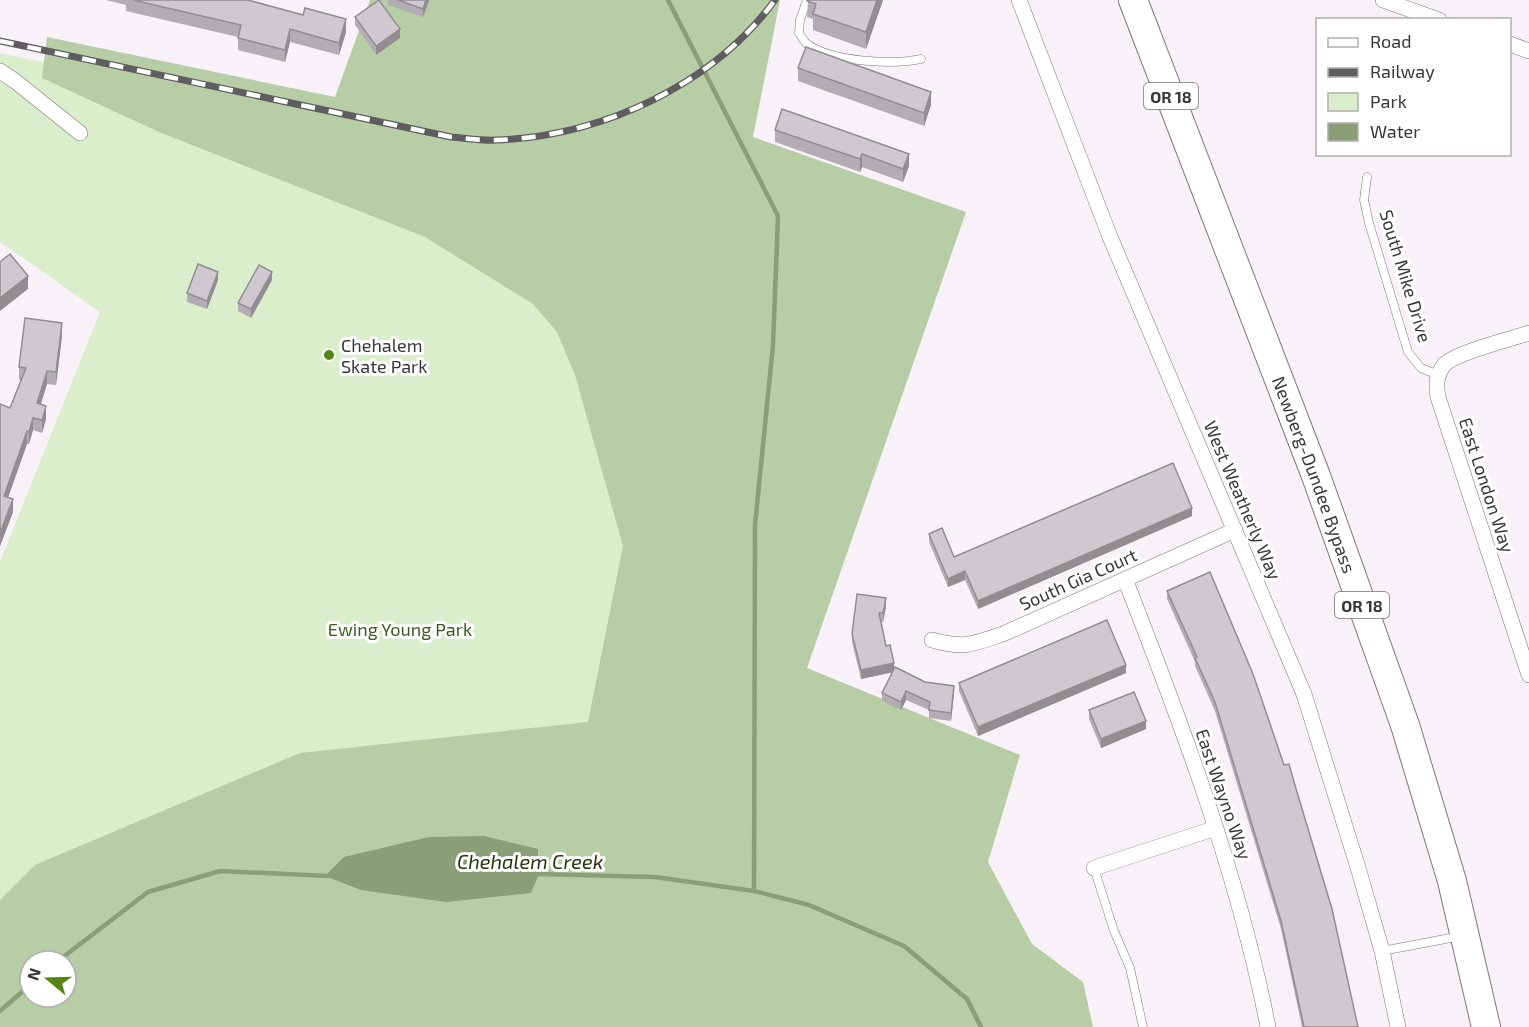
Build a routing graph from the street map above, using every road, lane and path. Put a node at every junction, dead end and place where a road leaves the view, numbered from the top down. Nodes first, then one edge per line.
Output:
1 (807, 0) edge
2 (1018, 0) edge
3 (1134, 0) edge
4 (1383, 0) edge
5 (1433, 18) edge
6 (1511, 45) edge
7 (1529, 51) edge
8 (921, 59) dead end
9 (0, 72) edge
10 (80, 133) dead end
11 (1367, 177) dead end
12 (1529, 333) edge
13 (1438, 375) junction
14 (1235, 530) junction
15 (1125, 579) junction
16 (932, 640) dead end
17 (1529, 675) edge
18 (1216, 828) junction
19 (1094, 868) joint
20 (1465, 935) junction
21 (1382, 951) junction
22 (1143, 1027) edge
23 (1268, 1027) edge
24 (1398, 1027) edge
25 (1486, 1027) edge

1 - 8 lane
2 - 14 street, West Weatherly Way
3 - 20 highway, Newberg-Dundee Bypass / OR 18
4 - 5 street
6 - 7 street
9 - 10 street
11 - 13 lane, South Mike Drive
12 - 13 street, South Mike Drive
13 - 17 street, East London Way
14 - 15 street, South Gia Court
14 - 21 street, West Weatherly Way
15 - 16 street, South Gia Court
15 - 18 street, East Wayno Way
18 - 19 street
18 - 23 street, East Wayno Way
19 - 22 lane
20 - 21 lane
20 - 25 highway, Newberg-Dundee Bypass / OR 18
21 - 24 street, West Weatherly Way

